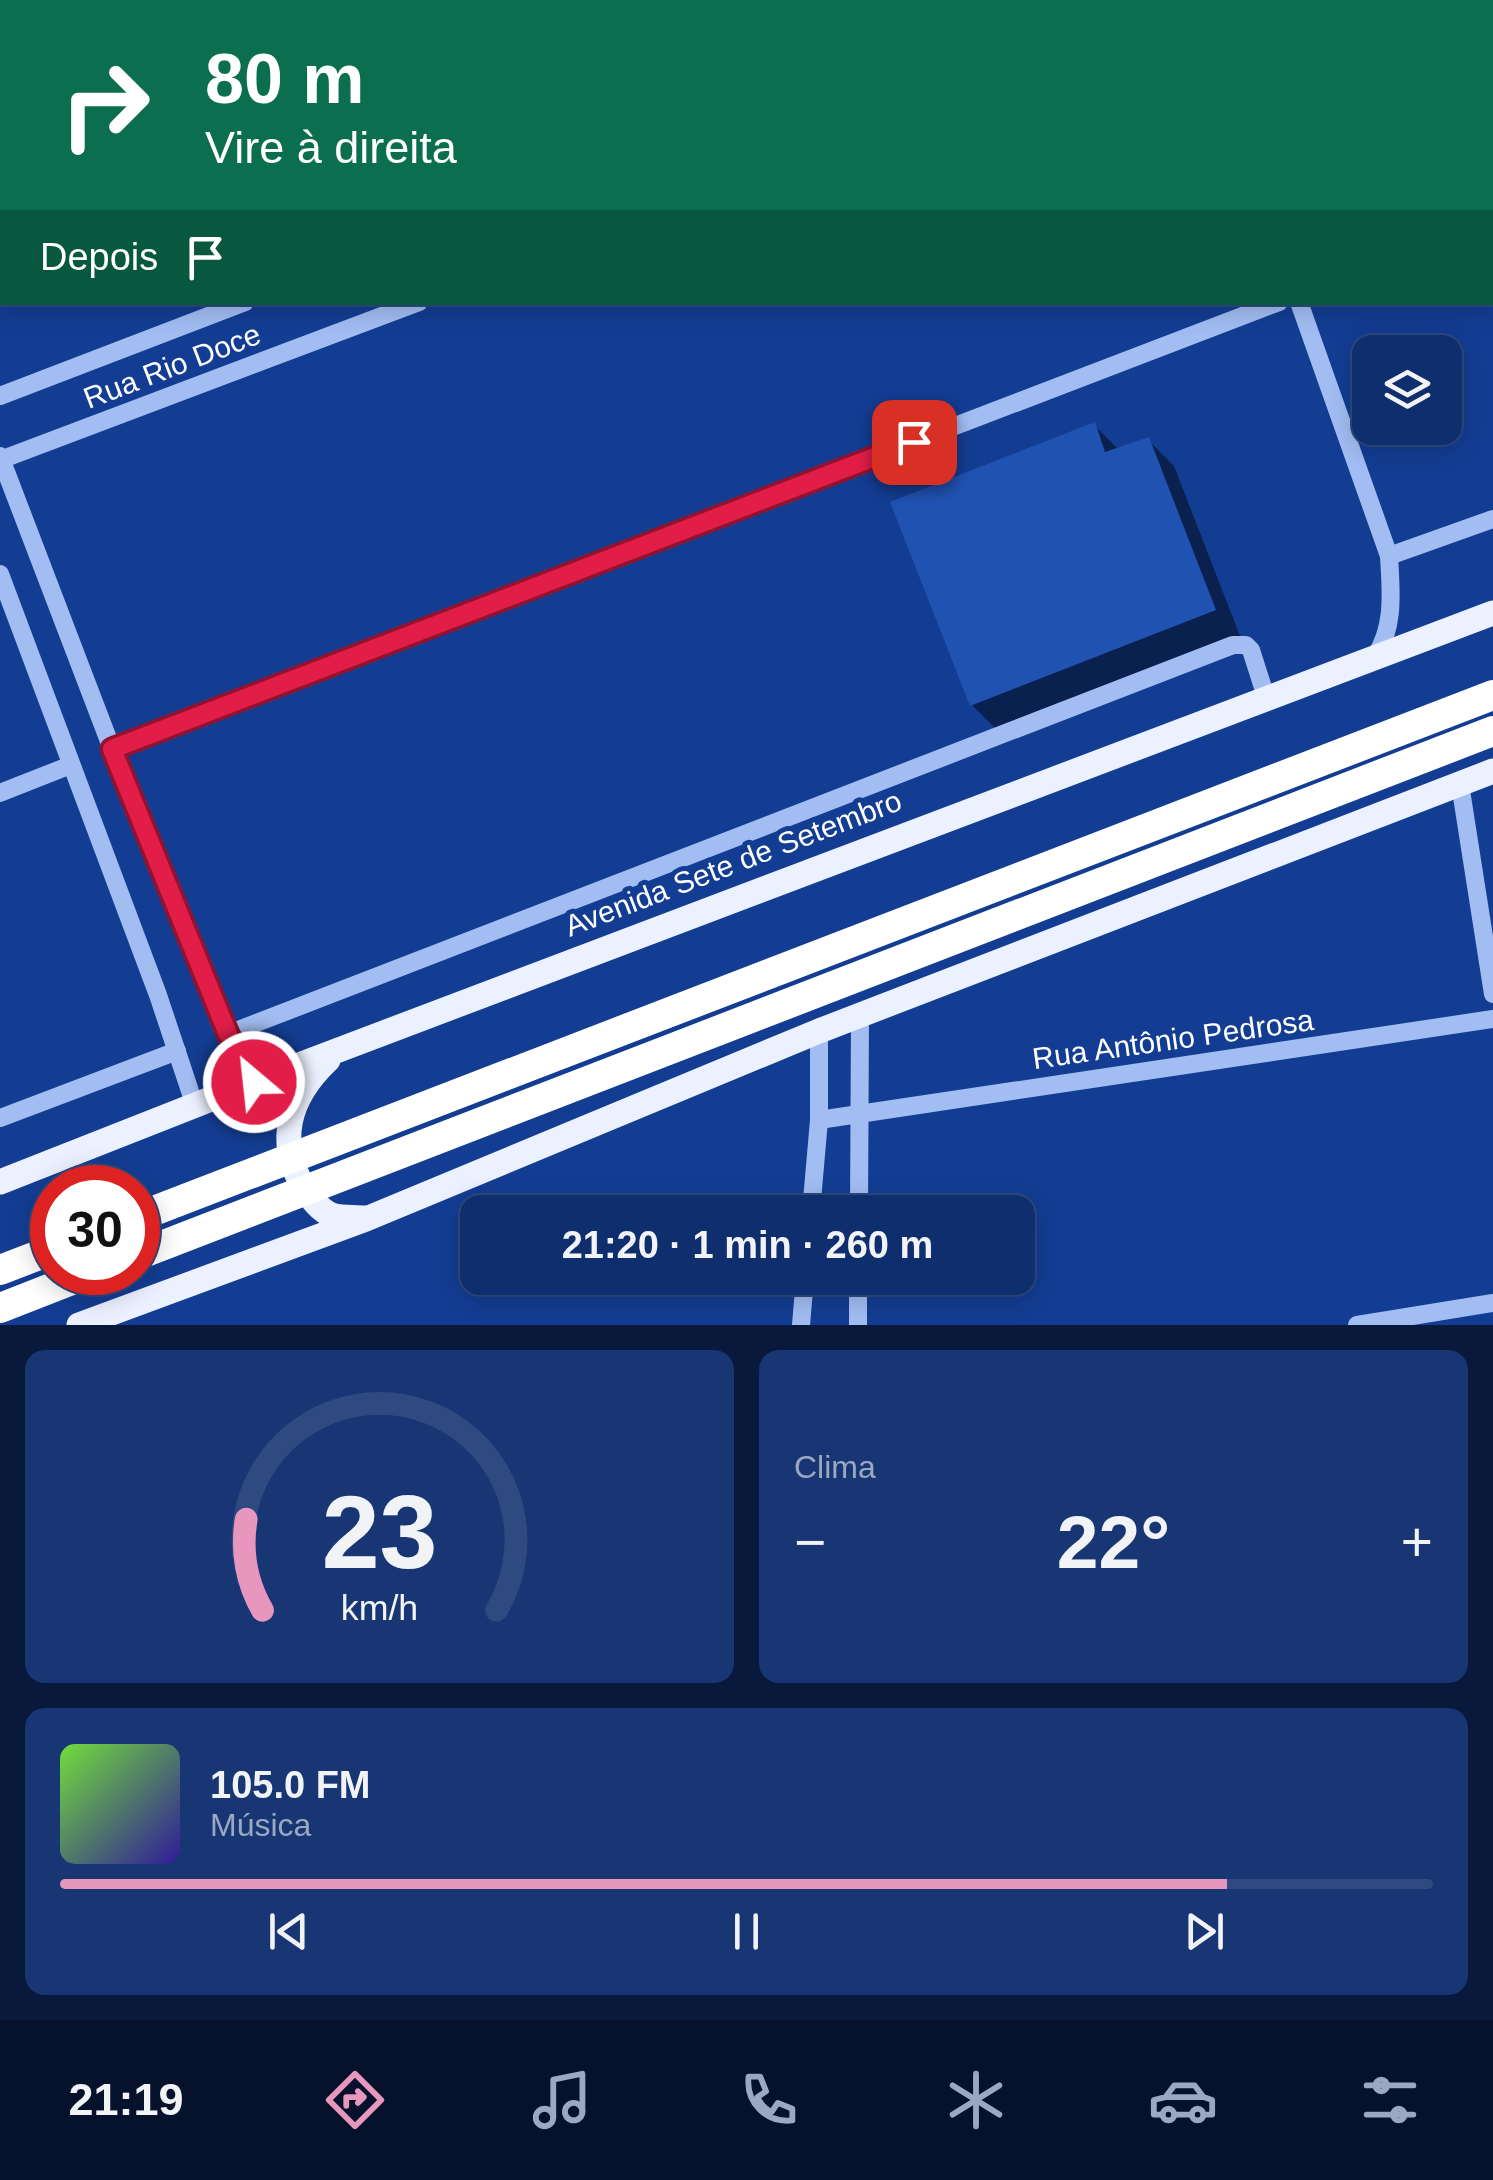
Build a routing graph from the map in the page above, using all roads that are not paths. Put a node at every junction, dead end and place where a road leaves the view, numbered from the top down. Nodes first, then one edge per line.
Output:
1 (237, 305) edge
2 (411, 305) edge
3 (1271, 305) edge
4 (1300, 305) edge
5 (0, 396) edge
6 (0, 459) edge
7 (1493, 519) edge
8 (1389, 556) junction
9 (0, 574) edge
10 (1493, 612) edge
11 (1374, 657) junction
12 (1493, 695) edge
13 (1266, 697) junction
14 (1493, 731) edge
15 (112, 749) junction
16 (72, 765) junction
17 (1493, 771) edge
18 (1460, 784) junction
19 (0, 793) edge
20 (1493, 994) edge
21 (860, 1017) junction
22 (1493, 1019) edge
23 (818, 1031) junction
24 (228, 1034) junction
25 (178, 1051) junction
26 (335, 1053) junction
27 (254, 1082) junction
28 (195, 1106) junction
29 (860, 1113) junction
30 (0, 1118) edge
31 (818, 1120) junction
32 (0, 1182) edge
33 (812, 1195) edge
34 (859, 1195) edge
35 (160, 1210) edge
36 (366, 1219) junction
37 (160, 1246) edge
38 (30, 1258) edge
39 (0, 1270) edge
40 (33, 1295) edge
41 (805, 1295) edge
42 (858, 1295) edge
43 (1493, 1303) edge
44 (0, 1308) edge
45 (79, 1325) edge
46 (802, 1325) edge
47 (858, 1325) edge
48 (1358, 1325) edge

1 - 5 street, Rua Rio Doce
2 - 6 street, Rua Rio Doce
3 - 15 street
4 - 8 street
6 - 15 street
7 - 8 street
8 - 11 street
9 - 16 street
10 - 11 main road, Avenida Sete de Setembro
11 - 13 main road, Avenida Sete de Setembro
12 - 35 highway, bridge
13 - 24 street, Avenida Sete de Setembro
13 - 26 main road, Avenida Sete de Setembro
14 - 37 highway, bridge
15 - 24 street
16 - 19 street
16 - 25 street
17 - 18 main road
18 - 20 street
18 - 21 main road
21 - 23 main road
21 - 29 street
22 - 29 street, Rua Antônio Pedrosa
23 - 31 street
23 - 36 main road
24 - 27 street
25 - 28 street
25 - 30 street
26 - 27 main road, Avenida Sete de Setembro
26 - 36 main road
27 - 28 main road, Avenida Sete de Setembro
28 - 32 main road, Avenida Sete de Setembro
29 - 31 street, Rua Antônio Pedrosa
29 - 34 street
31 - 33 street
36 - 45 main road
38 - 39 highway
40 - 44 highway
41 - 46 street
42 - 47 street
43 - 48 street

